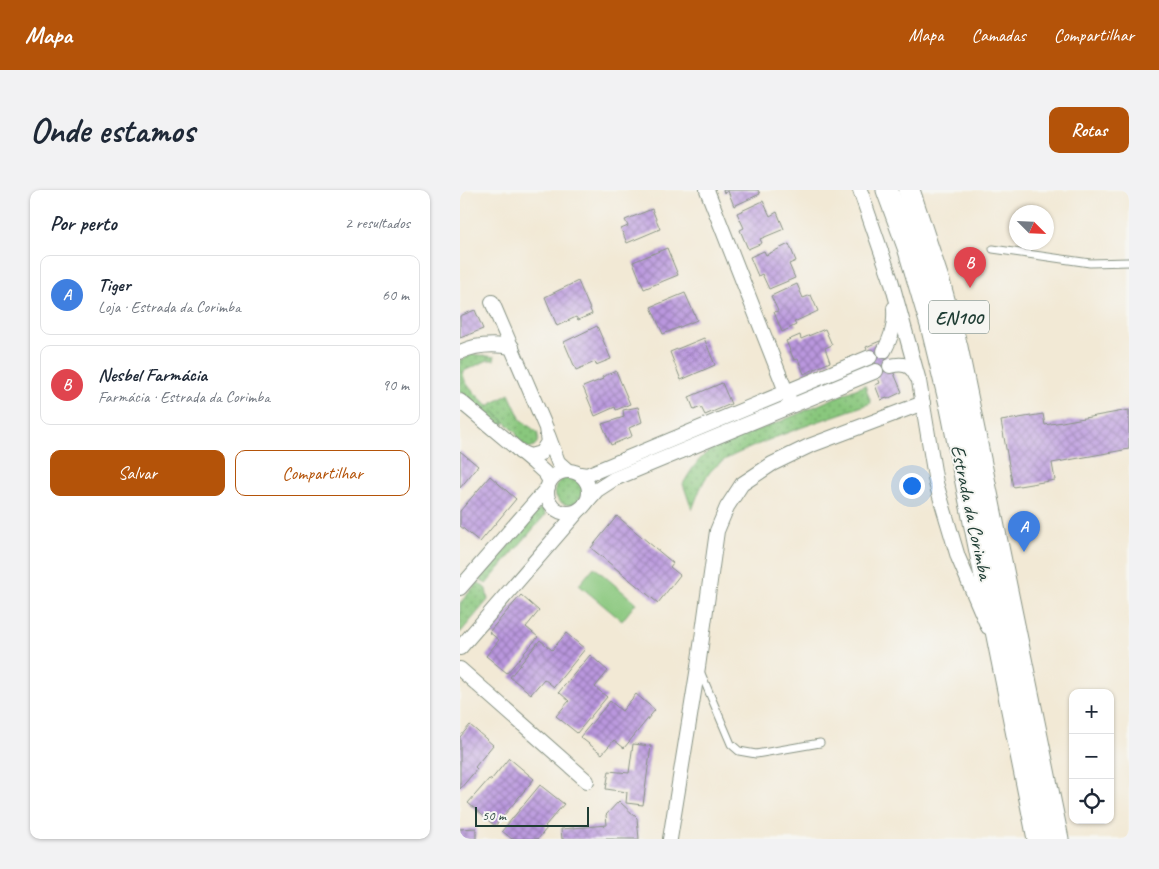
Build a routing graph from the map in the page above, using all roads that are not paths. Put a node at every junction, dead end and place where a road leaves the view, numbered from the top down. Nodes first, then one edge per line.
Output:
1 (707, 190) edge
2 (860, 190) edge
3 (887, 190) edge
4 (909, 190) edge
5 (923, 190) edge
6 (993, 249) dead end
7 (1129, 262) edge
8 (891, 280) junction
9 (492, 302) dead end
10 (512, 347) junction
11 (884, 350) dead end
12 (460, 352) edge
13 (870, 356) dead end
14 (890, 366) dead end
15 (876, 371) dead end
16 (919, 381) junction
17 (786, 392) junction
18 (460, 401) edge
19 (923, 404) junction
20 (792, 406) junction
21 (546, 428) junction
22 (978, 448) junction
23 (520, 452) junction
24 (574, 472) junction
25 (549, 484) junction
26 (582, 507) junction
27 (460, 588) edge
28 (460, 648) edge
29 (1001, 654) junction
30 (698, 667) junction
31 (460, 670) edge
32 (820, 743) dead end
33 (587, 781) dead end
34 (670, 839) edge
35 (1038, 839) edge
36 (1058, 839) edge

1 - 17 street
2 - 8 street
3 - 29 main road, Estrada da Corimba / EN100
4 - 22 main road, Estrada da Corimba / EN100
5 - 22 main road, Estrada da Corimba / EN100
6 - 7 lane
8 - 11 street
8 - 16 street
9 - 10 street
10 - 12 street
10 - 21 street
13 - 17 street
14 - 16 street
15 - 20 street
16 - 19 street
17 - 20 street
17 - 24 street
18 - 23 street
19 - 29 street
19 - 30 street
20 - 26 street
21 - 23 street
21 - 24 street
22 - 36 main road, Estrada da Corimba / EN100
23 - 25 street
24 - 25 street
24 - 26 street
25 - 26 street
25 - 27 street
26 - 28 street
29 - 35 main road, Estrada da Corimba / EN100
30 - 32 lane
30 - 34 street
31 - 33 street

